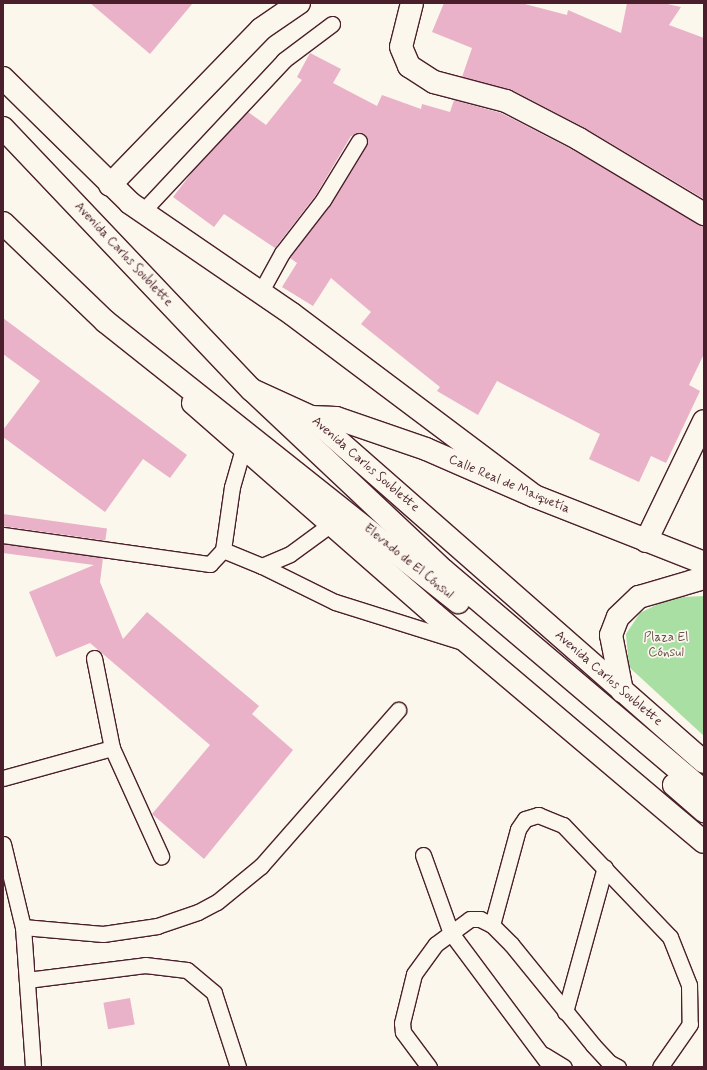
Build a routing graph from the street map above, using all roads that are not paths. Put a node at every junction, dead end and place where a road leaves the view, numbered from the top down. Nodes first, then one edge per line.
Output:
1 (299, 3) edge
2 (412, 3) edge
3 (332, 24) dead end
4 (3, 78) edge
5 (3, 128) edge
6 (358, 141) dead end
7 (110, 185) junction
8 (142, 212) junction
9 (704, 214) edge
10 (3, 223) edge
11 (260, 293) junction
12 (106, 322) junction
13 (252, 390) junction
14 (311, 417) junction
15 (704, 421) edge
16 (243, 449) junction
17 (534, 496) junction
18 (331, 524) junction
19 (3, 535) edge
20 (646, 541) junction
21 (223, 550) junction
22 (704, 563) edge
23 (262, 566) junction
24 (704, 578) edge
25 (471, 645) junction
26 (94, 658) dead end
27 (622, 692) junction
28 (398, 710) dead end
29 (112, 748) junction
30 (704, 762) edge
31 (3, 778) edge
32 (704, 791) edge
33 (704, 811) edge
34 (704, 842) edge
35 (3, 844) edge
36 (422, 855) dead end
37 (161, 856) dead end
38 (605, 867) junction
39 (492, 925) junction
40 (23, 927) junction
41 (451, 933) junction
42 (27, 980) junction
43 (565, 1012) junction
44 (543, 1054) junction
45 (33, 1067) edge
46 (238, 1067) edge
47 (429, 1067) edge
48 (552, 1067) edge
49 (564, 1067) edge
50 (618, 1067) edge
51 (660, 1067) edge

1 - 7 street
2 - 9 street
3 - 8 lane
4 - 7 street
5 - 13 street, Avenida Carlos Soublette
6 - 11 lane
7 - 8 street
8 - 11 street
10 - 12 street
11 - 17 street
12 - 16 street
12 - 33 street, Elevado de El Cónsul
13 - 14 street, Avenida Carlos Soublette
13 - 32 street, Elevado de El Cónsul
14 - 17 street, Calle Real de Maiquetía
14 - 27 street, Avenida Carlos Soublette
15 - 20 street
16 - 18 street
16 - 21 lane
17 - 20 street, Calle Real de Maiquetía
18 - 23 lane
18 - 25 street
19 - 21 lane
20 - 22 street, Calle Real de Maiquetía
21 - 23 lane
23 - 25 lane
24 - 27 street
25 - 34 street
26 - 29 lane
27 - 30 street, Avenida Carlos Soublette
28 - 40 lane
29 - 31 lane
29 - 37 lane
35 - 40 lane
36 - 41 lane
38 - 39 lane
38 - 43 lane
38 - 51 lane
39 - 41 lane
39 - 43 lane
40 - 42 lane
41 - 44 lane
41 - 47 lane
42 - 45 lane
42 - 46 lane
43 - 50 lane
44 - 48 lane
44 - 49 lane

